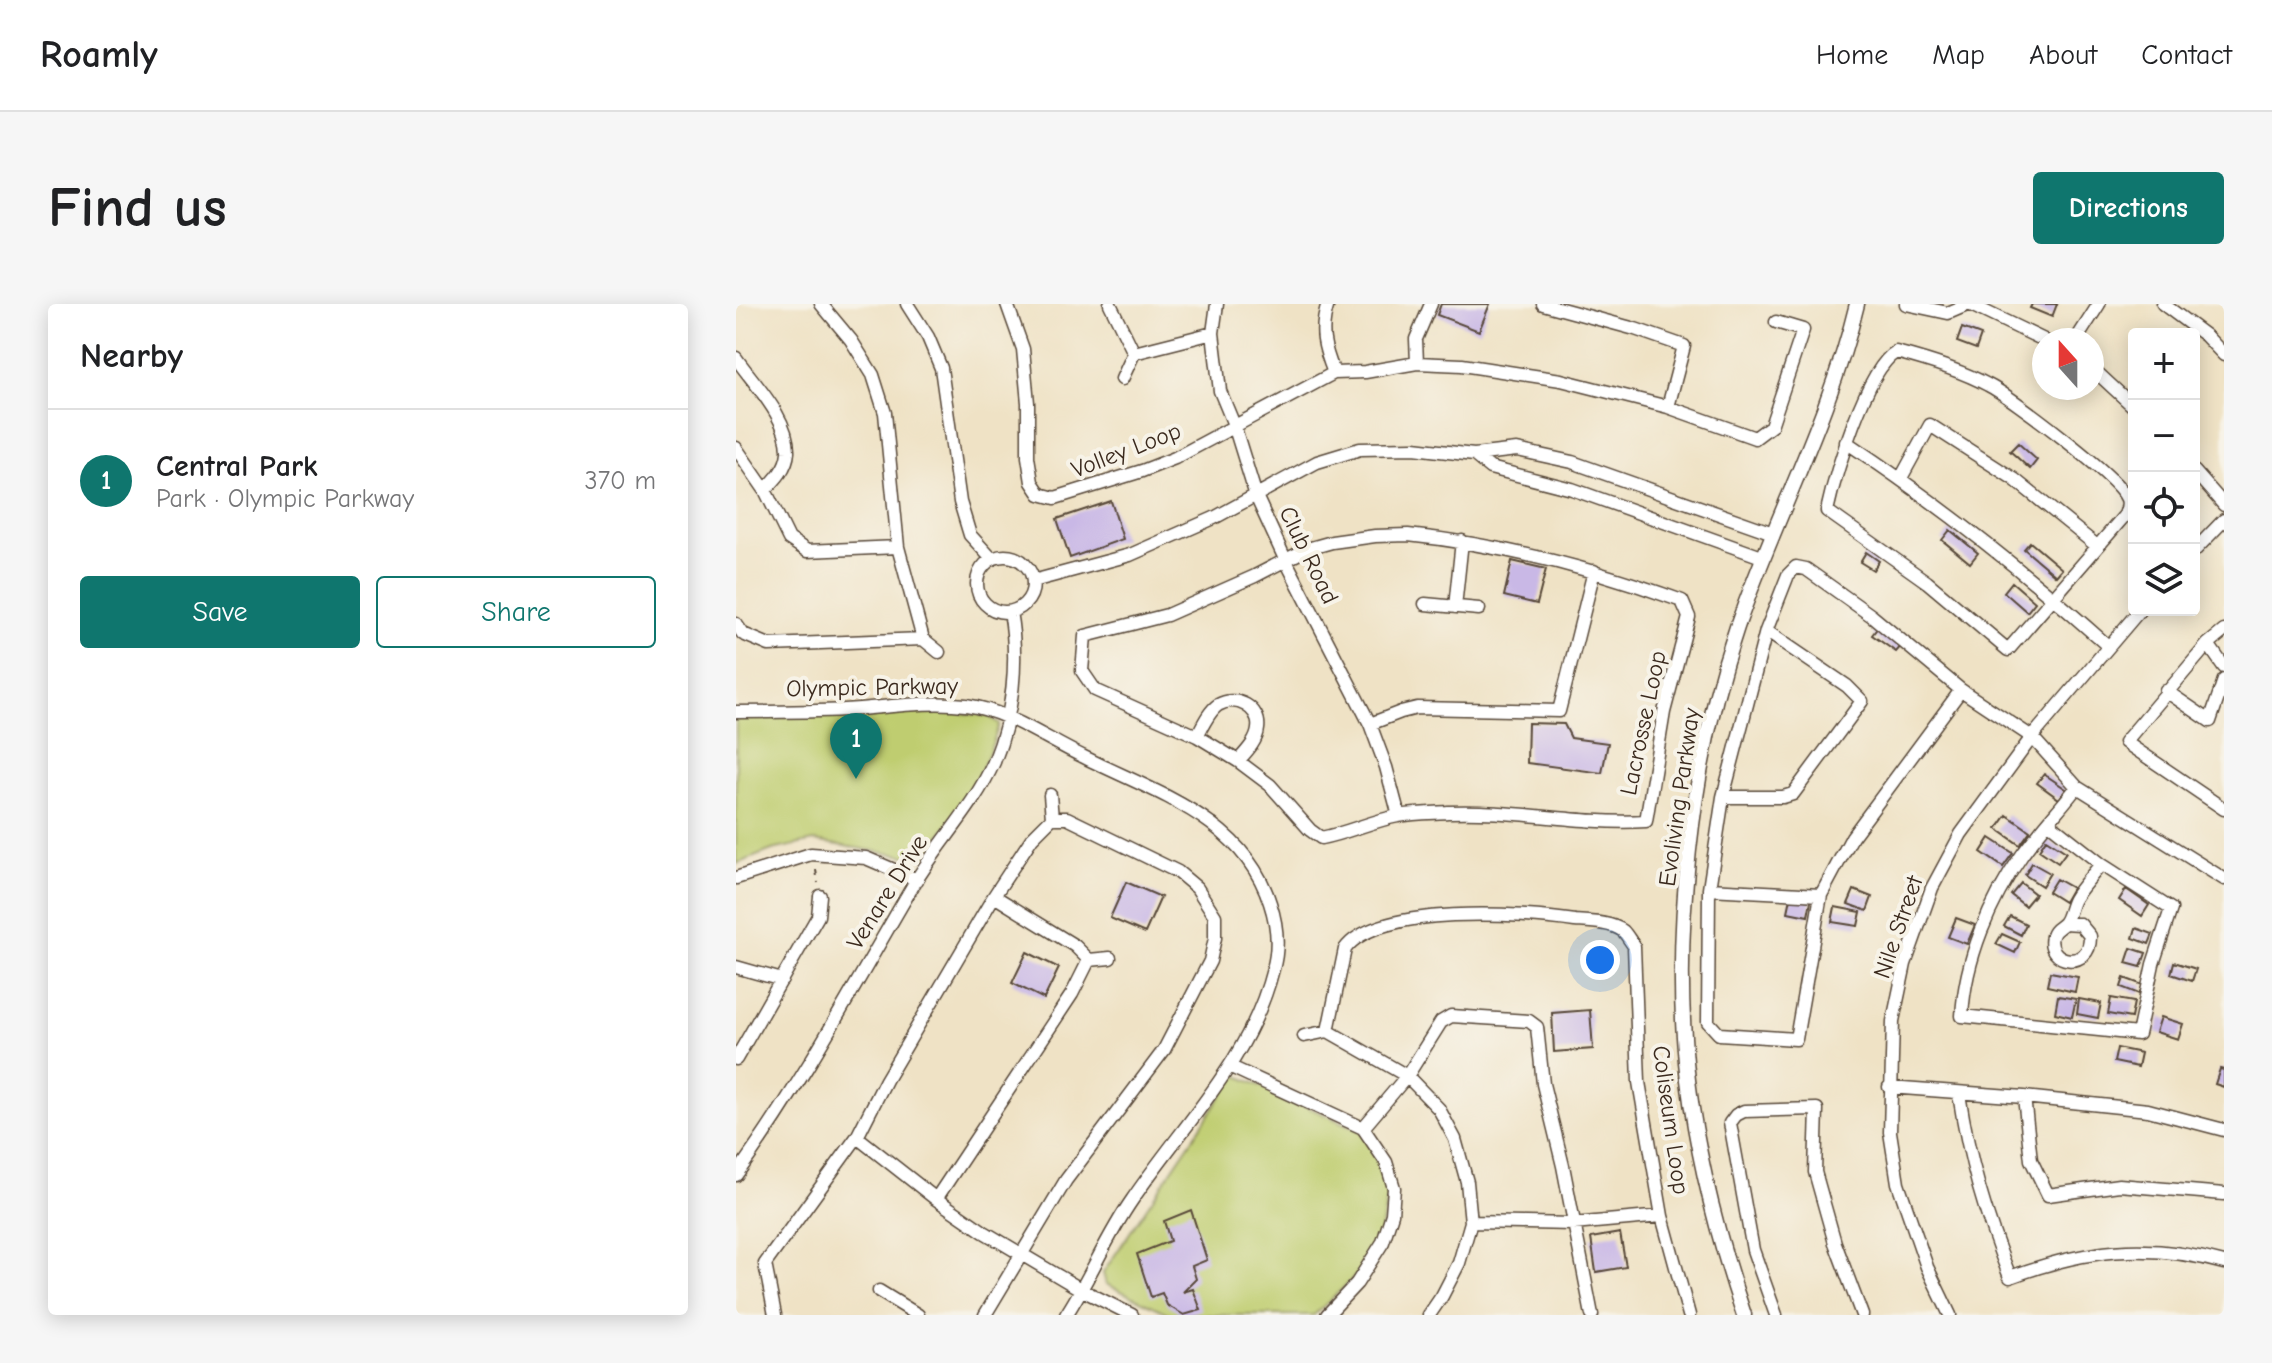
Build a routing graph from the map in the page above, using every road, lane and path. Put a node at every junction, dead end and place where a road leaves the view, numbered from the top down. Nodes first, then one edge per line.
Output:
1 (821, 304) edge
2 (907, 304) edge
3 (1007, 304) edge
4 (1110, 304) edge
5 (1217, 304) edge
6 (1328, 304) edge
7 (1431, 304) edge
8 (1543, 304) edge
9 (1857, 304) edge
10 (1906, 304) edge
11 (1969, 304) edge
12 (2099, 304) edge
13 (2163, 304) edge
14 (1776, 322) dead end
15 (2084, 328) edge
16 (1213, 333) junction
17 (2032, 334) edge
18 (1134, 353) junction
19 (2224, 355) edge
20 (736, 358) edge
21 (1417, 363) junction
22 (1334, 373) junction
23 (1122, 379) dead end
24 (2104, 379) edge
25 (2128, 401) edge
26 (1668, 407) junction
27 (1234, 425) junction
28 (1846, 442) junction
29 (736, 448) edge
30 (1474, 455) junction
31 (2195, 472) edge
32 (1901, 478) junction
33 (1650, 489) junction
34 (765, 490) junction
35 (1256, 496) junction
36 (2224, 505) edge
37 (1641, 513) junction
38 (2224, 520) edge
39 (1747, 524) junction
40 (1773, 533) junction
41 (1462, 541) junction
42 (2200, 545) edge
43 (2097, 546) junction
44 (898, 547) junction
45 (1740, 549) junction
46 (1762, 557) junction
47 (992, 559) junction
48 (1285, 559) junction
49 (1594, 571) junction
50 (1033, 581) junction
51 (2054, 598) junction
52 (1425, 604) dead end
53 (1455, 607) junction
54 (1479, 609) dead end
55 (1010, 612) junction
56 (2135, 616) edge
57 (736, 624) edge
58 (1074, 628) dead end
59 (1766, 631) junction
60 (2224, 631) edge
61 (1085, 636) junction
62 (923, 639) junction
63 (2208, 644) junction
64 (2108, 646) junction
65 (939, 652) dead end
66 (2224, 667) edge
67 (2224, 680) edge
68 (1961, 690) junction
69 (2166, 691) junction
70 (736, 712) edge
71 (1007, 717) junction
72 (1370, 724) junction
73 (1197, 736) junction
74 (2032, 737) junction
75 (1238, 761) junction
76 (2077, 787) junction
77 (1050, 795) dead end
78 (1723, 797) junction
79 (2224, 809) edge
80 (1399, 816) junction
81 (1052, 818) junction
82 (2049, 823) junction
83 (814, 855) junction
84 (2101, 864) junction
85 (736, 878) edge
86 (2224, 879) edge
87 (917, 880) junction
88 (1709, 889) junction
89 (1821, 895) junction
90 (820, 896) joint
91 (994, 896) junction
92 (2064, 923) dead end
93 (1110, 958) dead end
94 (1089, 960) junction
95 (736, 967) edge
96 (782, 980) junction
97 (1328, 1031) junction
98 (1304, 1036) dead end
99 (736, 1059) edge
100 (1231, 1067) junction
101 (1407, 1076) junction
102 (1889, 1087) junction
103 (1959, 1094) junction
104 (2024, 1097) junction
105 (1363, 1128) junction
106 (2224, 1130) edge
107 (857, 1137) junction
108 (736, 1175) edge
109 (2224, 1194) edge
110 (936, 1199) junction
111 (1662, 1216) junction
112 (1471, 1222) junction
113 (1573, 1224) junction
114 (1023, 1255) junction
115 (2224, 1263) edge
116 (1082, 1290) junction
117 (879, 1291) dead end
118 (775, 1315) edge
119 (918, 1315) edge
120 (985, 1315) edge
121 (1066, 1315) edge
122 (1132, 1315) edge
123 (1327, 1315) edge
124 (1429, 1315) edge
125 (1592, 1315) edge
126 (1689, 1315) edge
127 (1744, 1315) edge
128 (1776, 1315) edge
129 (1862, 1315) edge
130 (1950, 1315) edge

1 - 44 street
2 - 47 street
3 - 27 street, Volley Loop
4 - 18 street
5 - 16 street, Club Road
6 - 22 street
7 - 21 street
8 - 26 street
9 - 40 street, Evoliving Parkway
10 - 11 street
11 - 17 street
12 - 15 street
13 - 19 street
14 - 26 street
16 - 18 street
16 - 27 street, Club Road
18 - 23 street
20 - 34 street
21 - 22 street
21 - 26 street
22 - 27 street, Volley Loop
24 - 25 street
27 - 35 street, Club Road
28 - 32 street
28 - 43 street
28 - 51 street
29 - 34 street
30 - 33 street
30 - 35 street
30 - 37 street
31 - 36 street
32 - 43 street
32 - 51 street
33 - 37 street
33 - 39 street
34 - 44 street
35 - 48 street, Club Road
35 - 50 street
37 - 45 street
38 - 42 street
39 - 40 street
39 - 45 street
40 - 46 street, Evoliving Parkway
41 - 48 street, Lacrosse Loop
41 - 49 street, Lacrosse Loop
41 - 53 street
43 - 51 street
44 - 62 street
45 - 46 street
46 - 127 street, Evoliving Parkway
47 - 50 street
47 - 55 street
48 - 61 street, Lacrosse Loop
48 - 72 street, Club Road
49 - 72 street
49 - 80 street, Lacrosse Loop
50 - 55 street
51 - 64 street
52 - 53 street
53 - 54 street
55 - 71 street, Venare Drive
56 - 64 street, Nile Street
57 - 62 street
58 - 61 street
59 - 68 street
59 - 78 street
59 - 78 street
60 - 63 street
61 - 73 street, Lacrosse Loop
62 - 65 street
63 - 66 street
63 - 69 street
64 - 74 street, Nile Street
67 - 69 street
68 - 74 street
68 - 89 street
69 - 79 street
70 - 71 street, Olympic Parkway
71 - 87 street, Venare Drive
71 - 100 street, Olympic Parkway
72 - 80 street, Club Road
73 - 75 street, Lacrosse Loop
73 - 75 street
74 - 76 street
74 - 102 street, Nile Street
75 - 80 street, Lacrosse Loop
76 - 82 street
76 - 86 street
77 - 81 street
78 - 88 street
81 - 91 street
81 - 114 street
82 - 84 street
82 - 84 street
83 - 85 street
83 - 87 street
83 - 90 path
84 - 92 street
87 - 108 street, Venare Drive
88 - 89 street
88 - 89 street
90 - 96 street
91 - 94 street
91 - 107 street
93 - 94 street
94 - 110 street
95 - 96 street
96 - 99 street
97 - 98 street
97 - 101 street
97 - 111 street, Coliseum Loop
100 - 105 street
100 - 116 street, Olympic Parkway
101 - 105 street
101 - 112 street
101 - 113 street
102 - 103 street
102 - 130 street, Nile Street
103 - 104 street
103 - 115 street
104 - 106 street
104 - 109 street
105 - 123 street
107 - 110 street
107 - 118 street
110 - 114 street
111 - 113 street
111 - 126 street, Coliseum Loop
112 - 113 street
112 - 124 street
113 - 125 street
114 - 116 street
114 - 120 street
116 - 121 street, Olympic Parkway
116 - 122 street
117 - 119 street
128 - 129 street

